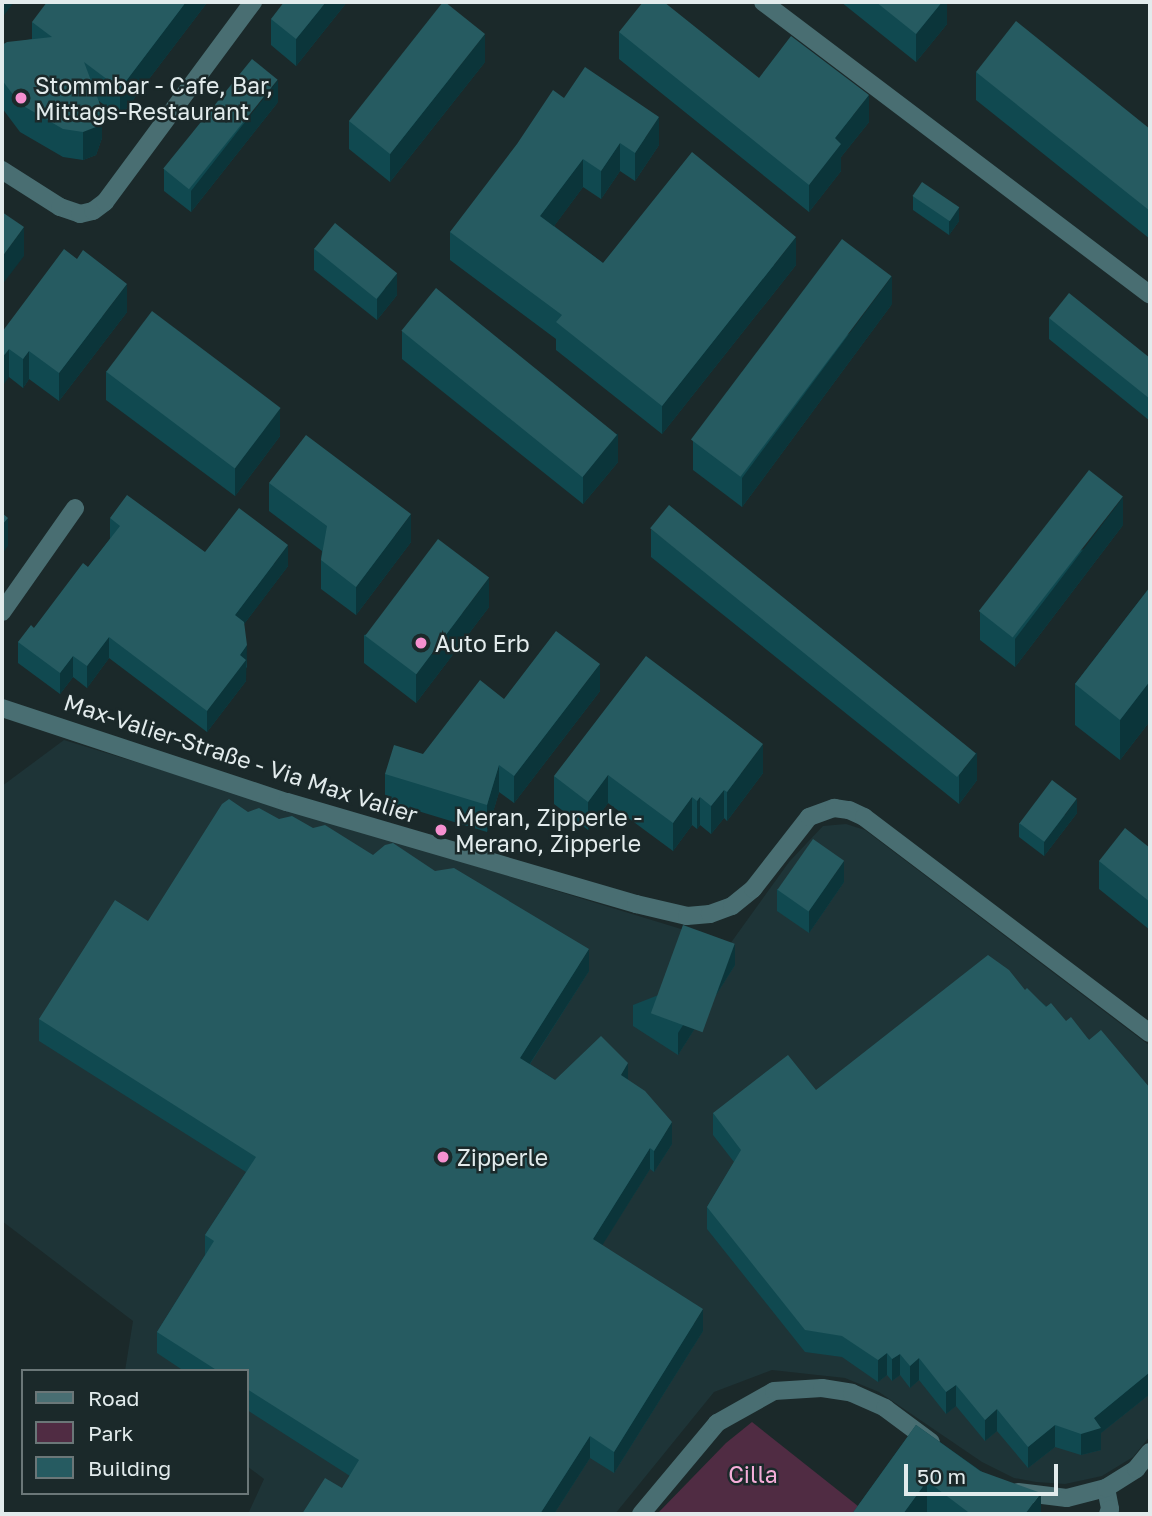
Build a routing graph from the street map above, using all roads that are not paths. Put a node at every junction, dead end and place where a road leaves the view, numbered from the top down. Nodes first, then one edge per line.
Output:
1 (253, 2) edge
2 (763, 2) edge
3 (2, 170) edge
4 (1150, 295) edge
5 (75, 508) dead end
6 (2, 612) edge
7 (2, 708) edge
8 (1150, 1033) edge
9 (940, 1449) edge
10 (1150, 1452) edge
11 (999, 1485) edge
12 (1106, 1488) junction
13 (641, 1514) edge
14 (1108, 1514) edge

1 - 3 street
2 - 4 street
5 - 6 street
7 - 8 street, Max-Valier-Straße - Via Max Valier
9 - 13 street
10 - 12 street
11 - 12 street
12 - 14 street

